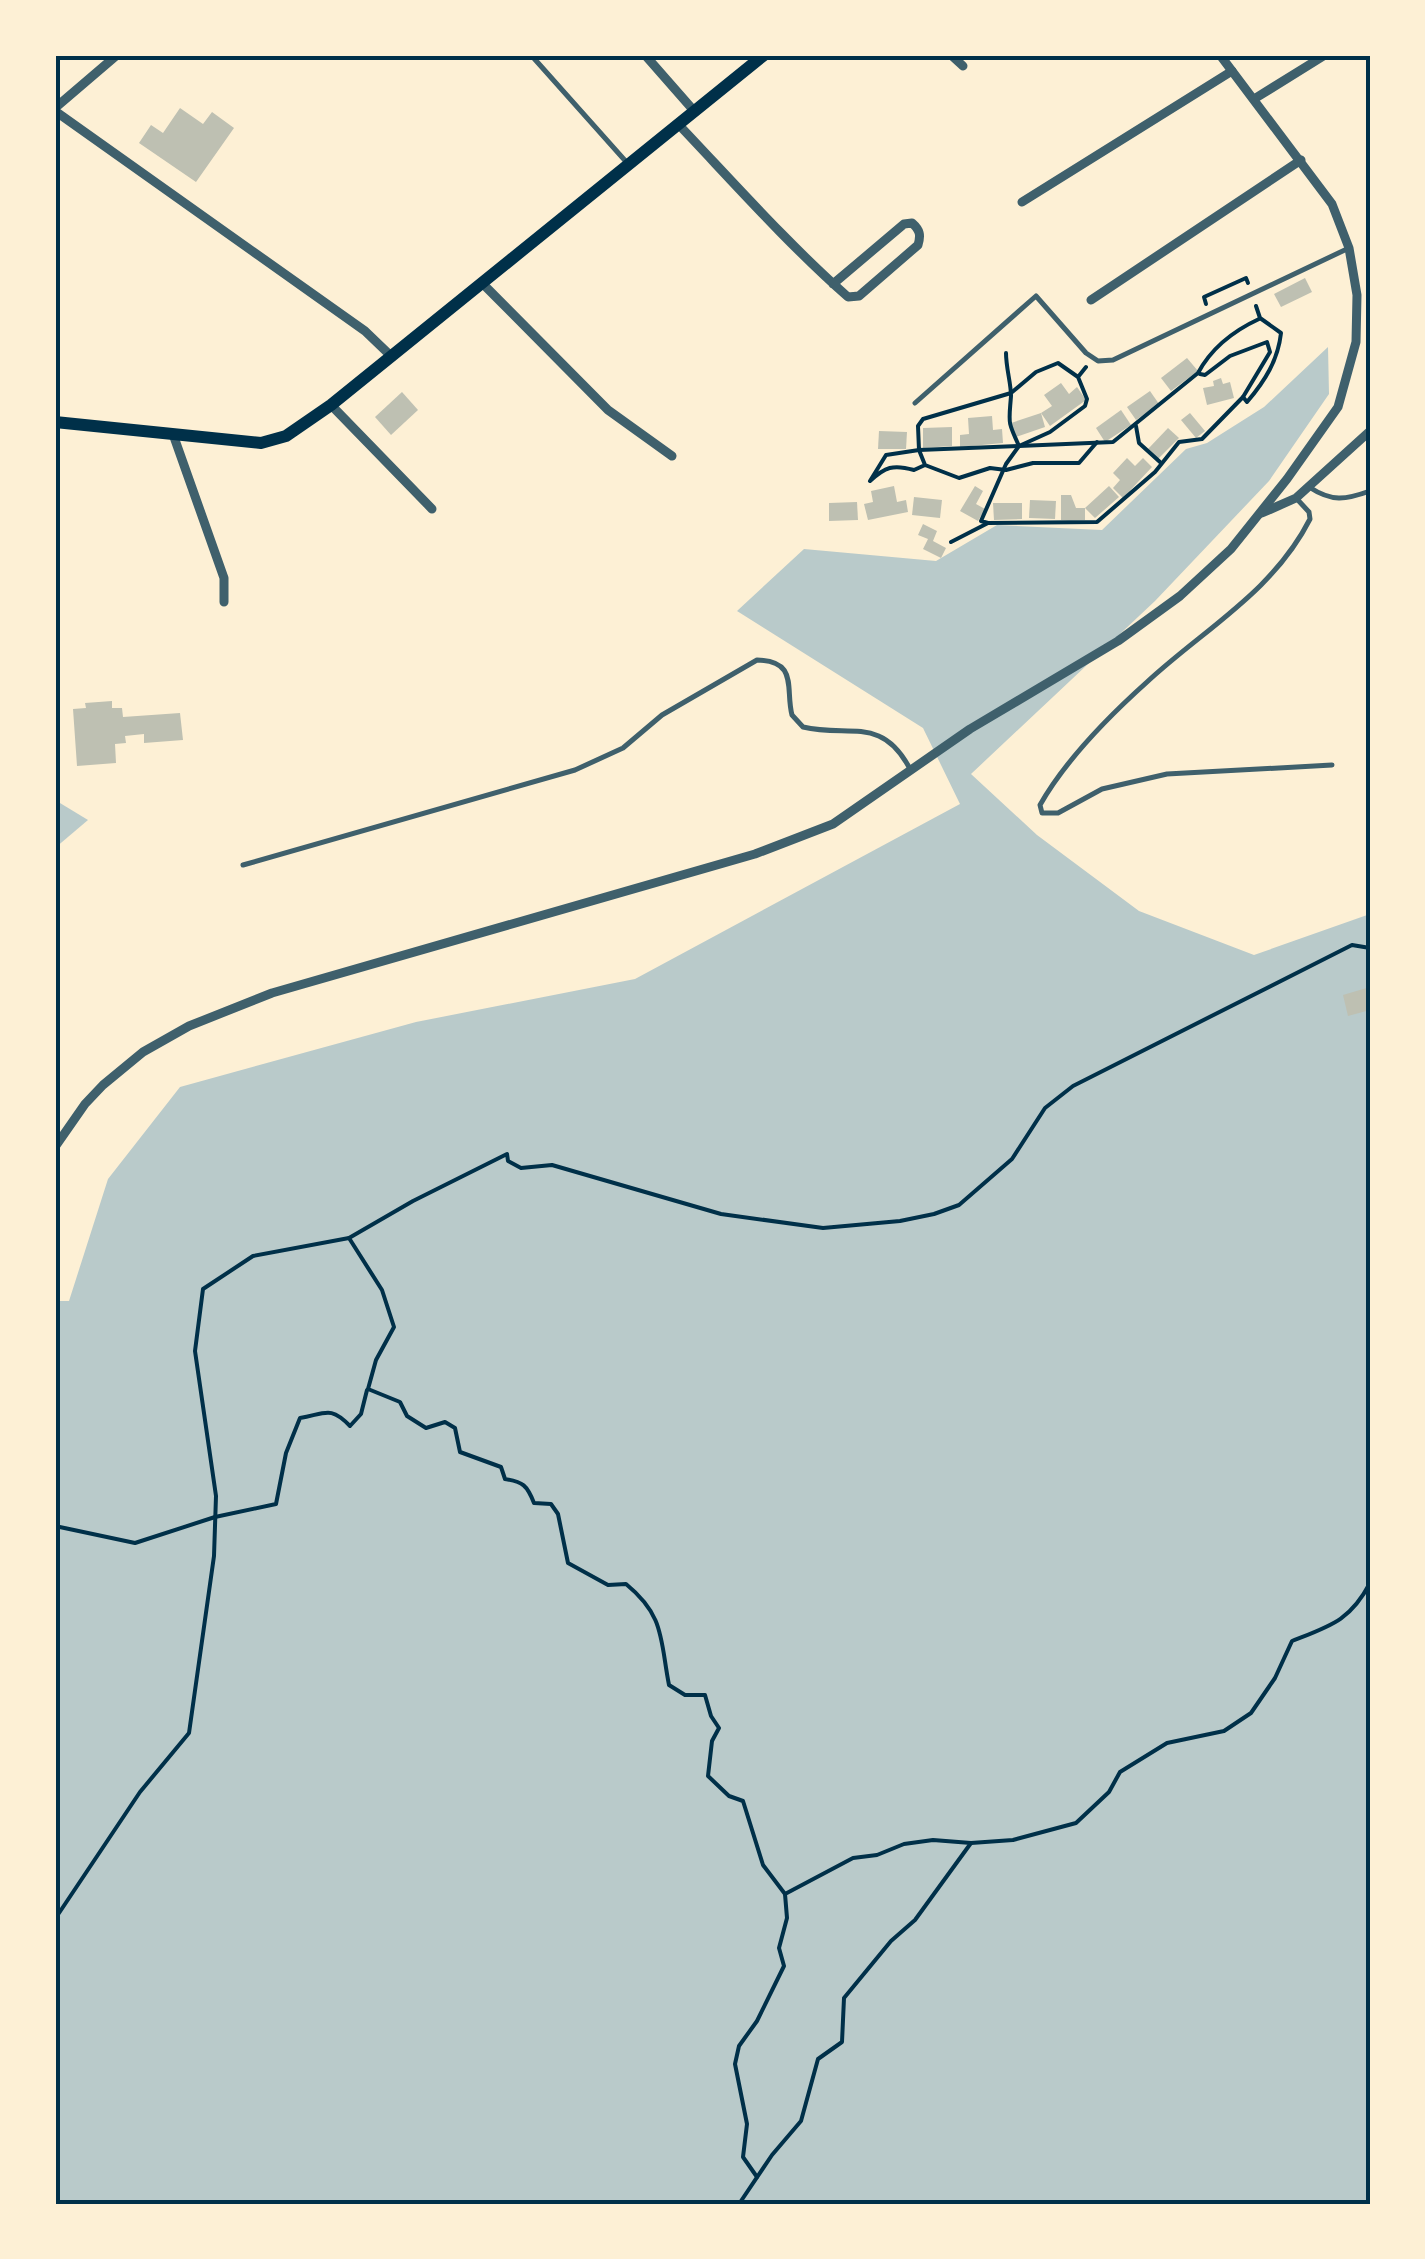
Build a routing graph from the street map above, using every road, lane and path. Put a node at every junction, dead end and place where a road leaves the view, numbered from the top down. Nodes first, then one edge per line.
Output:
1 (116, 55) edge
2 (531, 55) edge
3 (645, 55) edge
4 (764, 55) edge
5 (951, 55) edge
6 (1220, 55) edge
7 (1325, 55) edge
8 (963, 66) dead end
9 (1232, 70) junction
10 (1254, 99) junction
11 (55, 110) edge
12 (695, 112) junction
13 (679, 125) junction
14 (1301, 160) junction
15 (629, 165) junction
16 (1022, 202) dead end
17 (1349, 248) junction
18 (482, 283) junction
19 (834, 284) junction
20 (1252, 296) junction
21 (1091, 300) dead end
22 (1191, 312) dead end
23 (1260, 318) junction
24 (1006, 353) dead end
25 (390, 356) junction
26 (1093, 358) junction
27 (1198, 374) junction
28 (1078, 377) junction
29 (1011, 393) junction
30 (1242, 398) junction
31 (915, 403) dead end
32 (330, 406) junction
33 (55, 422) edge
34 (1136, 426) junction
35 (1370, 431) edge
36 (174, 436) junction
37 (1097, 442) junction
38 (1019, 446) junction
39 (920, 450) junction
40 (672, 456) dead end
41 (1161, 464) junction
42 (925, 465) junction
43 (1006, 470) junction
44 (1309, 487) junction
45 (1370, 491) edge
46 (1296, 498) junction
47 (432, 510) dead end
48 (1260, 513) junction
49 (988, 523) junction
50 (951, 542) dead end
51 (224, 602) dead end
52 (1332, 765) dead end
53 (910, 769) junction
54 (243, 865) dead end
55 (1370, 948) edge
56 (55, 1147) edge
57 (349, 1238) junction
58 (368, 1389) junction
59 (215, 1516) junction
60 (55, 1526) edge
61 (1370, 1583) edge
62 (971, 1843) junction
63 (786, 1894) junction
64 (55, 1919) edge
65 (757, 2177) junction
66 (739, 2204) edge

1 - 11 street
2 - 15 lane
3 - 12 street
4 - 12 main road
5 - 8 street
6 - 9 street
7 - 10 street
9 - 10 street
9 - 16 street
10 - 14 street
11 - 25 street
12 - 13 main road
13 - 15 main road
13 - 19 street
14 - 17 street
14 - 21 street
15 - 18 main road
17 - 20 lane
17 - 48 street
18 - 25 main road
18 - 40 street
19 - 19 street
20 - 22 path
20 - 23 path
20 - 26 lane
23 - 27 path
23 - 30 path
24 - 29 path
25 - 32 main road
26 - 28 path
26 - 31 lane
27 - 30 path
27 - 34 path
28 - 29 path
28 - 38 path
29 - 38 path
29 - 39 path
30 - 41 path
32 - 36 main road
32 - 47 street
33 - 36 main road
34 - 37 path
34 - 41 path
35 - 44 street
36 - 51 street
37 - 38 path
37 - 43 path
38 - 39 path
38 - 43 path
39 - 42 path
39 - 42 path
41 - 49 path
42 - 43 path
43 - 49 path
44 - 45 lane
44 - 46 street
46 - 48 street
46 - 52 lane
48 - 53 street
49 - 50 path
53 - 54 lane
53 - 56 street
55 - 57 path
57 - 58 path
57 - 59 path
58 - 59 path
58 - 63 path
59 - 60 path
59 - 64 path
61 - 62 path
62 - 63 path
62 - 65 path
63 - 65 path
65 - 66 path

